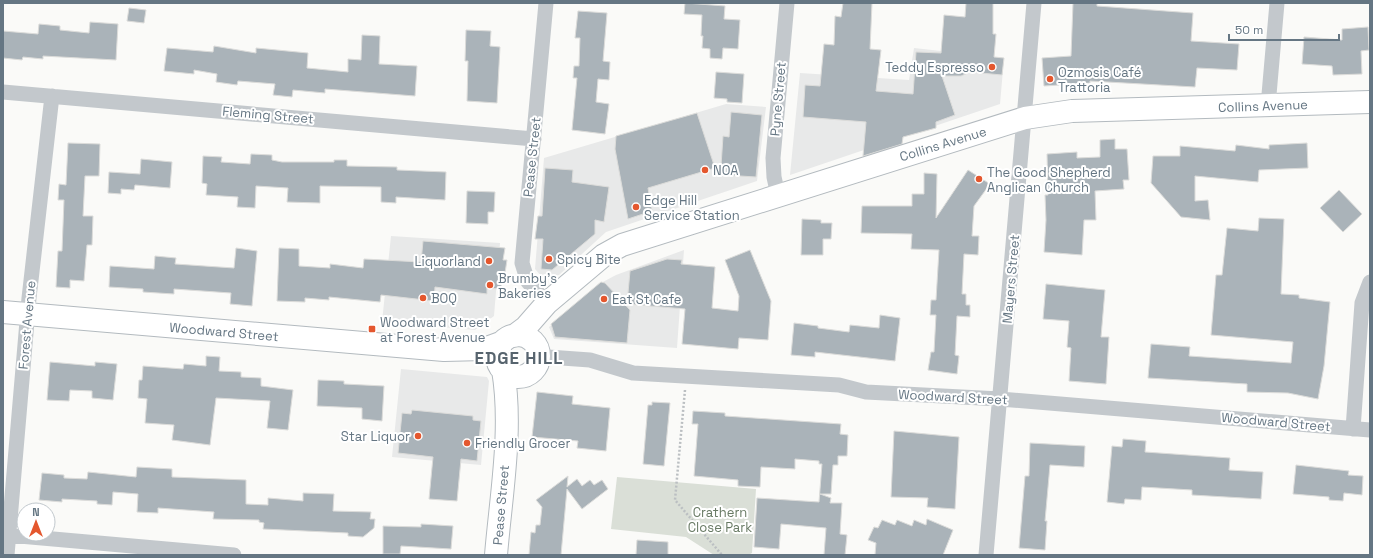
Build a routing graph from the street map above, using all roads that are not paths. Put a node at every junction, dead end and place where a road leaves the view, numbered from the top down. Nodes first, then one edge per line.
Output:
1 (546, 3) edge
2 (786, 3) edge
3 (1034, 3) edge
4 (1277, 3) edge
5 (3, 92) edge
6 (52, 96) junction
7 (1370, 102) edge
8 (1268, 106) junction
9 (1025, 118) junction
10 (534, 139) junction
11 (778, 195) junction
12 (1370, 282) edge
13 (547, 303) junction
14 (3, 312) edge
15 (27, 314) junction
16 (508, 339) junction
17 (444, 350) junction
18 (537, 350) junction
19 (502, 369) junction
20 (526, 375) junction
21 (1000, 399) junction
22 (1353, 429) junction
23 (507, 430) junction
24 (1370, 430) edge
25 (8, 535) junction
26 (7, 555) edge
27 (234, 555) edge
28 (496, 555) edge
29 (986, 555) edge

1 - 10 street, Pease Street
2 - 11 street, Pyne Street
3 - 9 street, Mayers Street
4 - 8 street
5 - 6 street, Fleming Street
6 - 10 street, Fleming Street
6 - 15 street, Forest Avenue
7 - 8 street, Collins Avenue
8 - 9 street, Collins Avenue
9 - 11 street, Collins Avenue
9 - 21 street, Mayers Street
10 - 13 street, Pease Street
11 - 13 street, Collins Avenue
12 - 22 street
13 - 16 street, Collins Avenue
13 - 18 street
14 - 15 street, Woodward Street
15 - 17 street, Woodward Street
15 - 25 street, Forest Avenue
16 - 17 street, Woodward Street
16 - 18 street
16 - 19 street
17 - 19 street, Woodward Street
18 - 20 street
18 - 21 street, Woodward Street
19 - 20 street
19 - 23 street, Pease Street
20 - 23 street, Pease Street
21 - 22 street, Woodward Street
21 - 29 street, Mayers Street
22 - 24 street, Woodward Street
23 - 28 street, Pease Street
25 - 26 street, Forest Avenue
25 - 27 street

